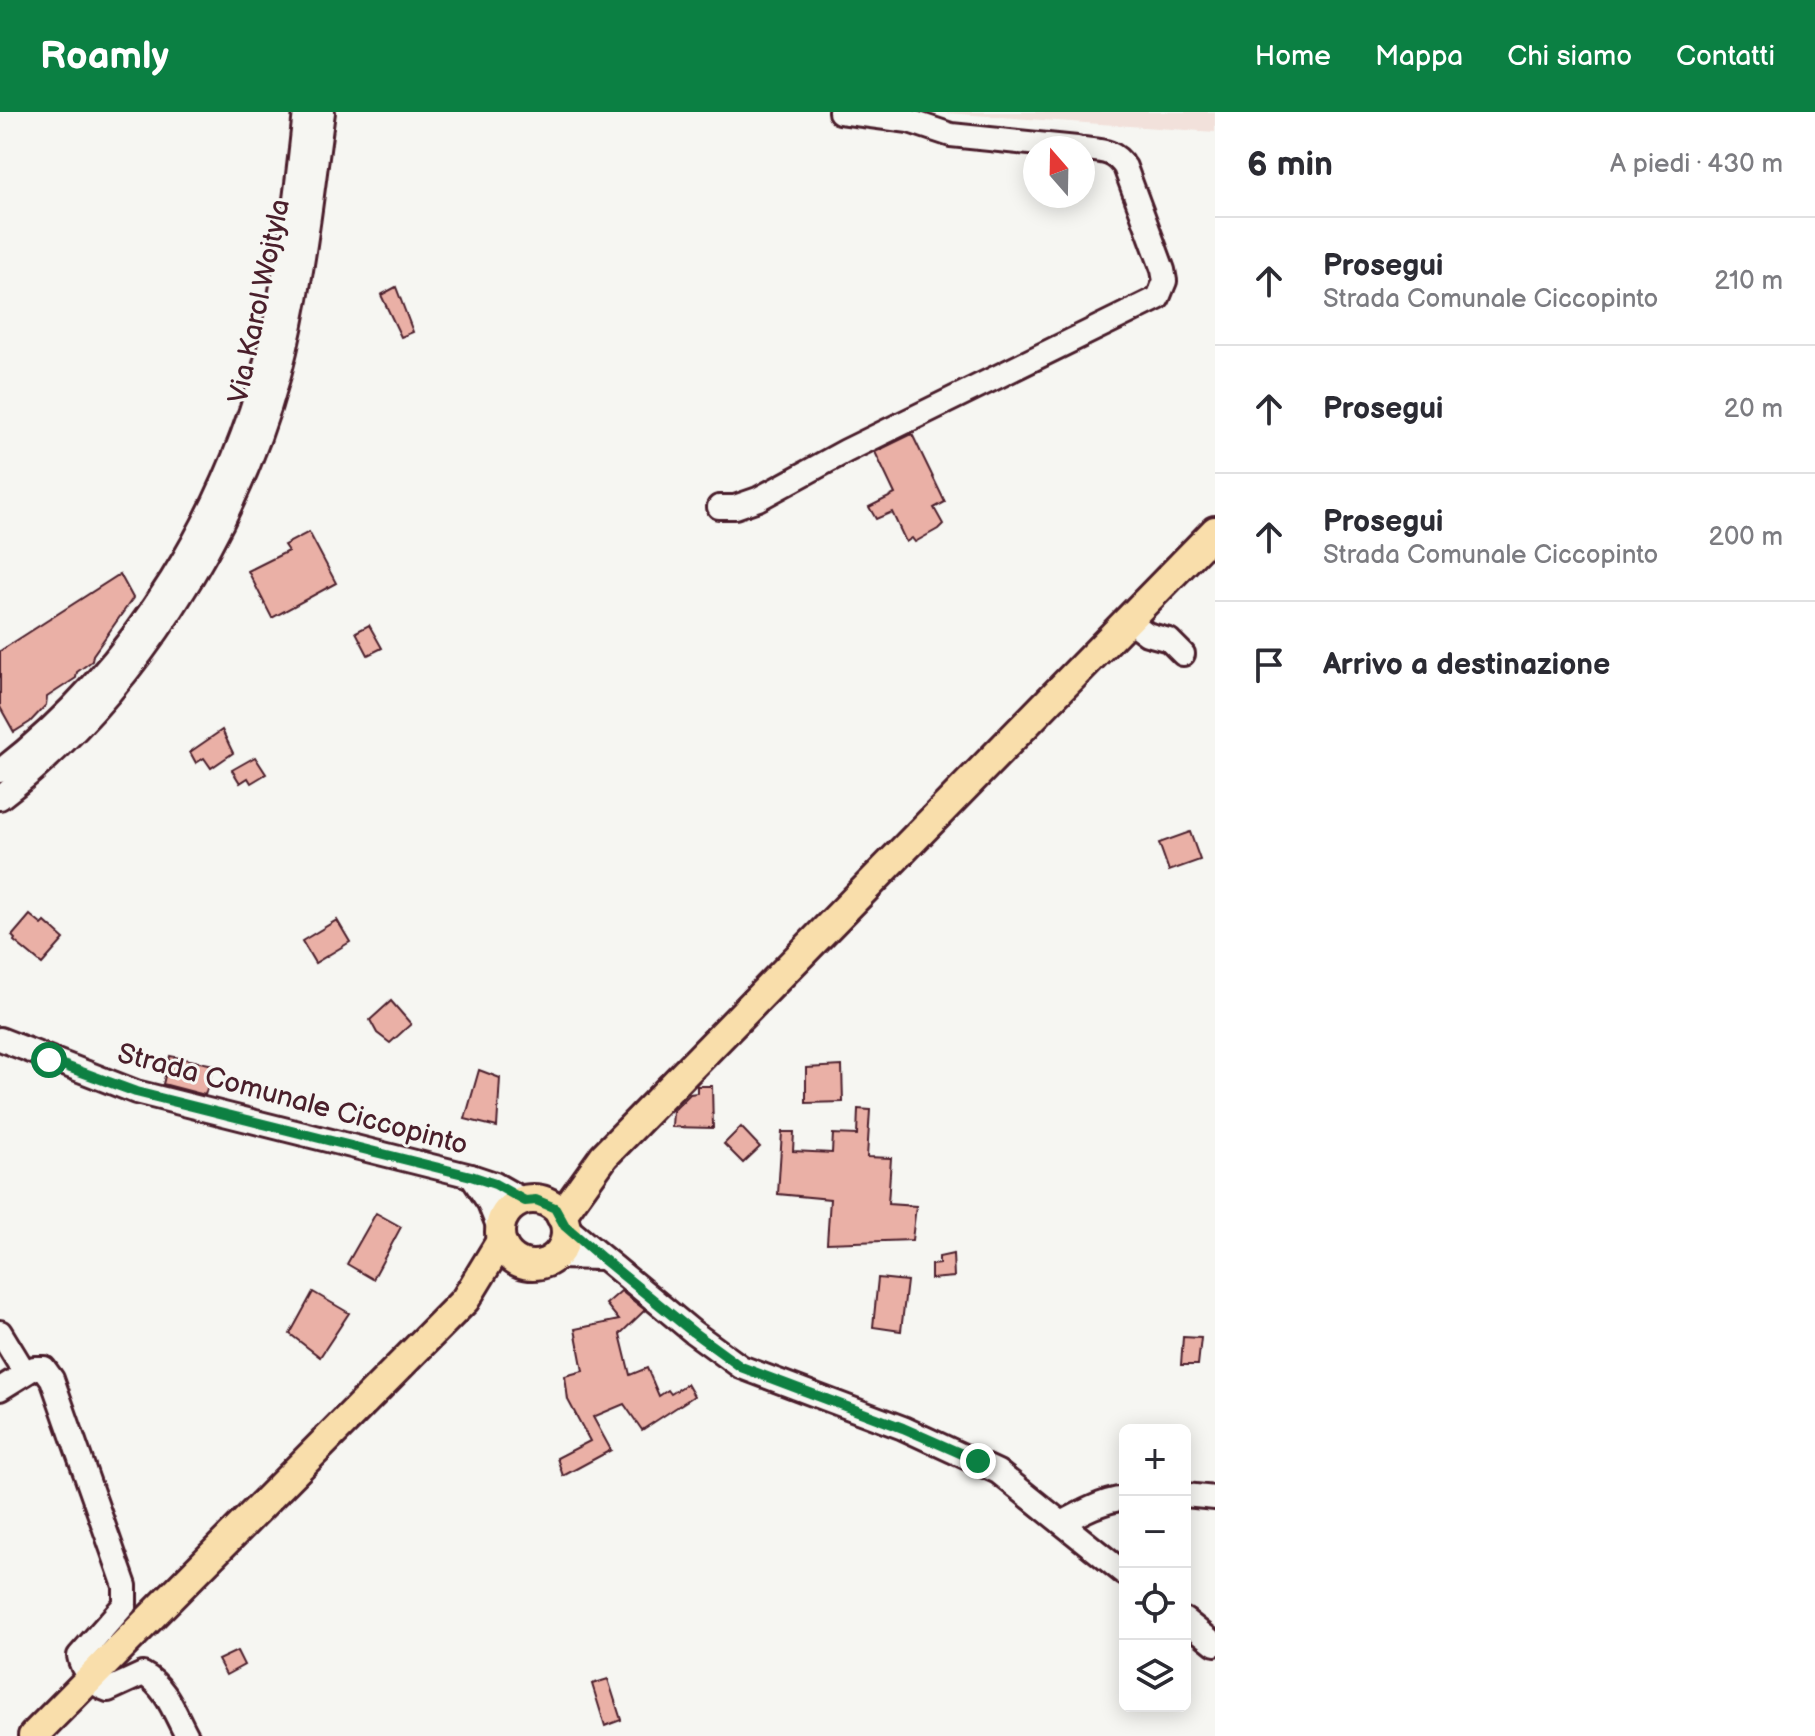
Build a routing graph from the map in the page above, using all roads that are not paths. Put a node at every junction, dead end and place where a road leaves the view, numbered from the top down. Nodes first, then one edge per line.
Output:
1 (305, 112) edge
2 (323, 112) edge
3 (840, 112) edge
4 (1023, 142) edge
5 (1095, 150) edge
6 (719, 507) dead end
7 (1215, 531) edge
8 (1127, 619) junction
9 (1183, 654) dead end
10 (0, 771) edge
11 (0, 798) edge
12 (0, 1039) edge
13 (604, 1156) junction
14 (471, 1176) junction
15 (531, 1200) junction
16 (563, 1221) junction
17 (501, 1236) junction
18 (555, 1257) junction
19 (602, 1258) junction
20 (524, 1264) junction
21 (465, 1300) junction
22 (0, 1332) edge
23 (25, 1373) junction
24 (0, 1389) edge
25 (1191, 1496) edge
26 (1119, 1498) edge
27 (1215, 1498) edge
28 (1062, 1523) junction
29 (1119, 1569) edge
30 (1191, 1625) edge
31 (1215, 1644) edge
32 (90, 1676) junction
33 (33, 1736) edge
34 (187, 1736) edge

1 - 10 street, Via Karol Wojtyla
2 - 11 street, Via Karol Wojtyla
3 - 4 street
5 - 6 street
7 - 8 main road
8 - 9 street
8 - 13 main road
12 - 14 street, Strada Comunale Ciccopinto
13 - 15 main road
13 - 16 main road
14 - 15 street, Strada Comunale Ciccopinto
14 - 17 street
15 - 16 main road
15 - 17 main road
16 - 18 main road
16 - 19 street
17 - 20 main road
17 - 21 main road
18 - 19 street
18 - 20 main road
19 - 28 street
20 - 21 main road
21 - 32 main road
22 - 23 street
23 - 24 street
23 - 32 street
25 - 27 street
26 - 28 street
28 - 29 street
30 - 31 street
32 - 33 main road
32 - 34 street

